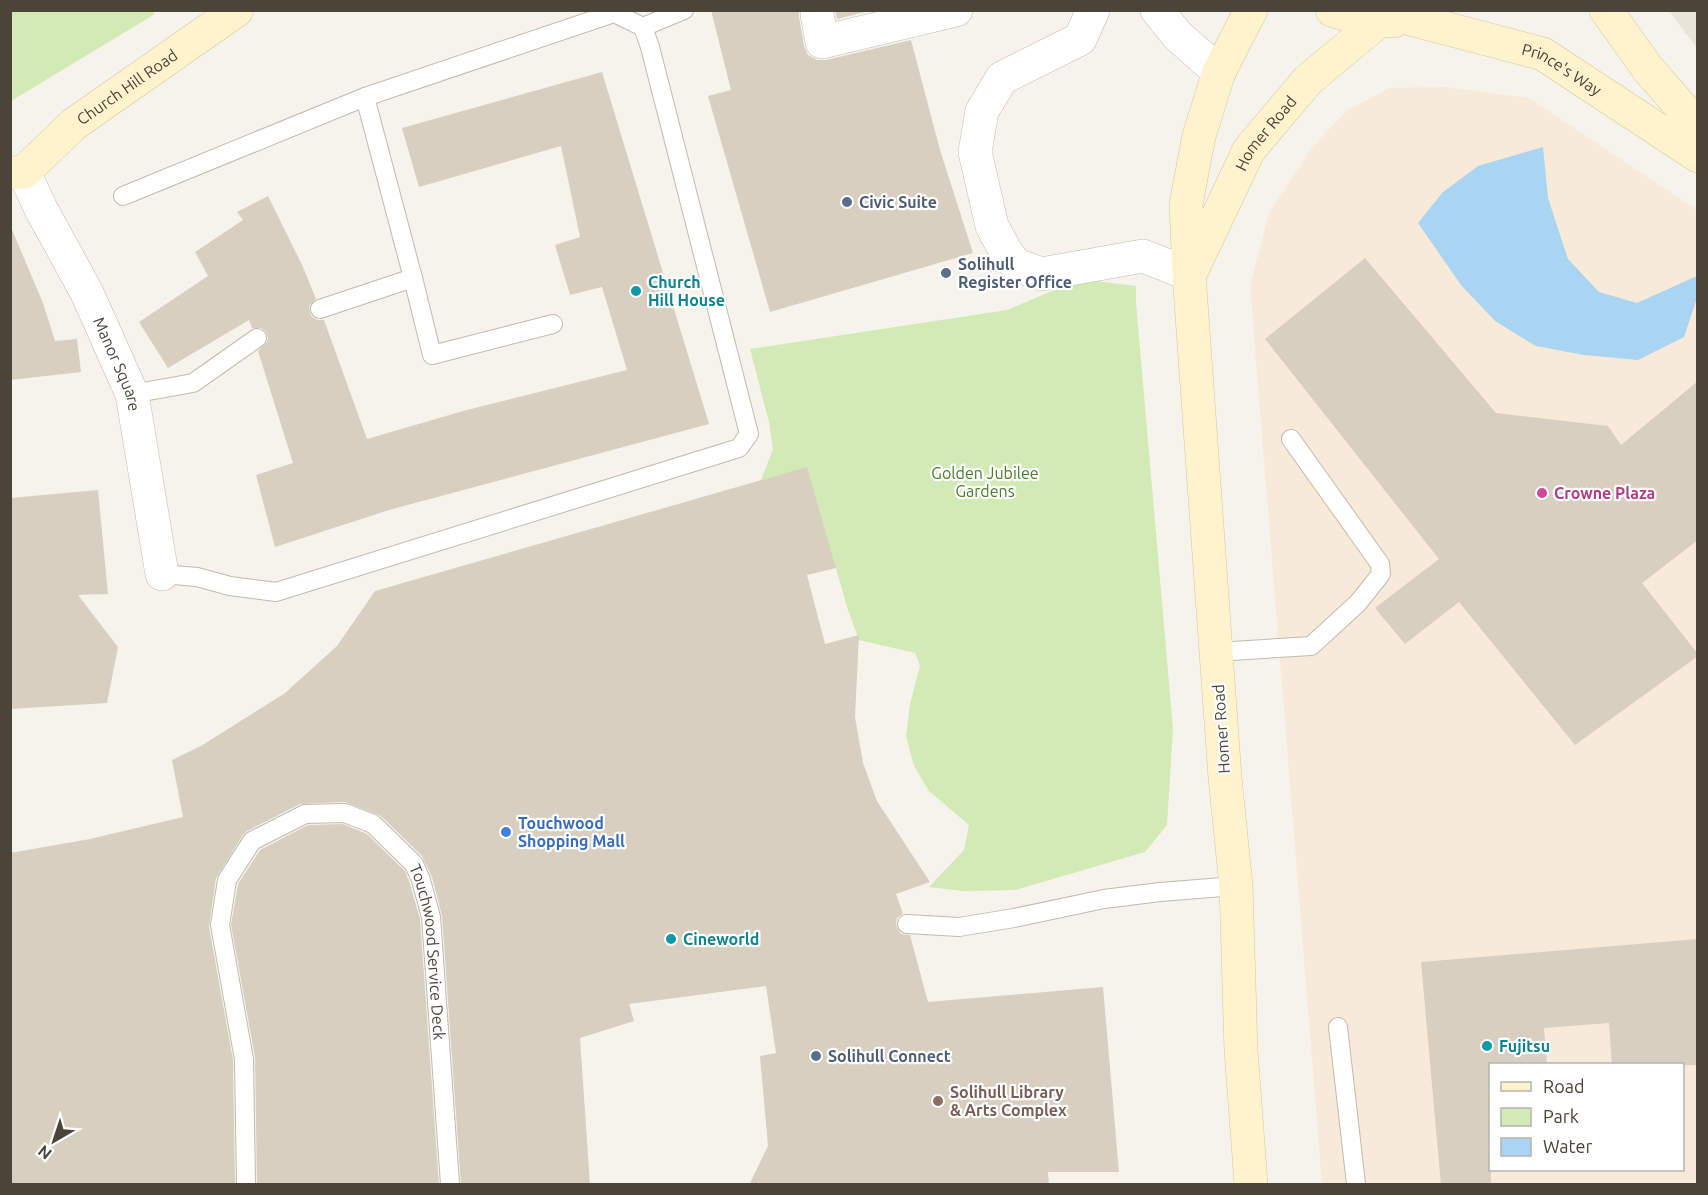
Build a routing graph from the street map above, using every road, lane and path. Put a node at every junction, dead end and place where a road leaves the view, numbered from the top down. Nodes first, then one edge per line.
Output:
1 (237, 10) edge
2 (684, 10) edge
3 (956, 10) edge
4 (1093, 10) edge
5 (1157, 10) edge
6 (1251, 10) edge
7 (1332, 10) edge
8 (1606, 10) edge
9 (817, 14) dead end
10 (1402, 17) edge
11 (643, 27) junction
12 (1219, 72) junction
13 (365, 97) junction
14 (1698, 126) edge
15 (1698, 156) edge
16 (17, 172) edge
17 (123, 196) dead end
18 (1190, 274) junction
19 (413, 278) junction
20 (320, 309) dead end
21 (553, 324) dead end
22 (257, 338) dead end
23 (132, 394) junction
24 (1291, 439) dead end
25 (162, 574) joint
26 (1216, 652) junction
27 (1236, 885) junction
28 (907, 924) dead end
29 (1338, 1027) dead end
30 (246, 1185) edge
31 (450, 1185) edge
32 (1251, 1185) edge
33 (1356, 1185) edge

1 - 16 street, Church Hill Road
2 - 11 lane
3 - 9 street
4 - 18 street
5 - 12 street
6 - 12 street, Homer Road
7 - 10 street, Prince's Way
8 - 14 street
10 - 15 street, Prince's Way
10 - 18 street, Homer Road
11 - 13 lane
11 - 25 lane
12 - 18 street, Homer Road
13 - 17 lane
13 - 19 lane
16 - 23 street, Manor Square
18 - 26 street, Homer Road
19 - 20 lane
19 - 21 lane
22 - 23 lane
23 - 25 street, Manor Square
24 - 26 lane
26 - 27 street, Homer Road
27 - 28 lane
27 - 32 street, Homer Road
29 - 33 lane
30 - 31 lane, Touchwood Service Deck

